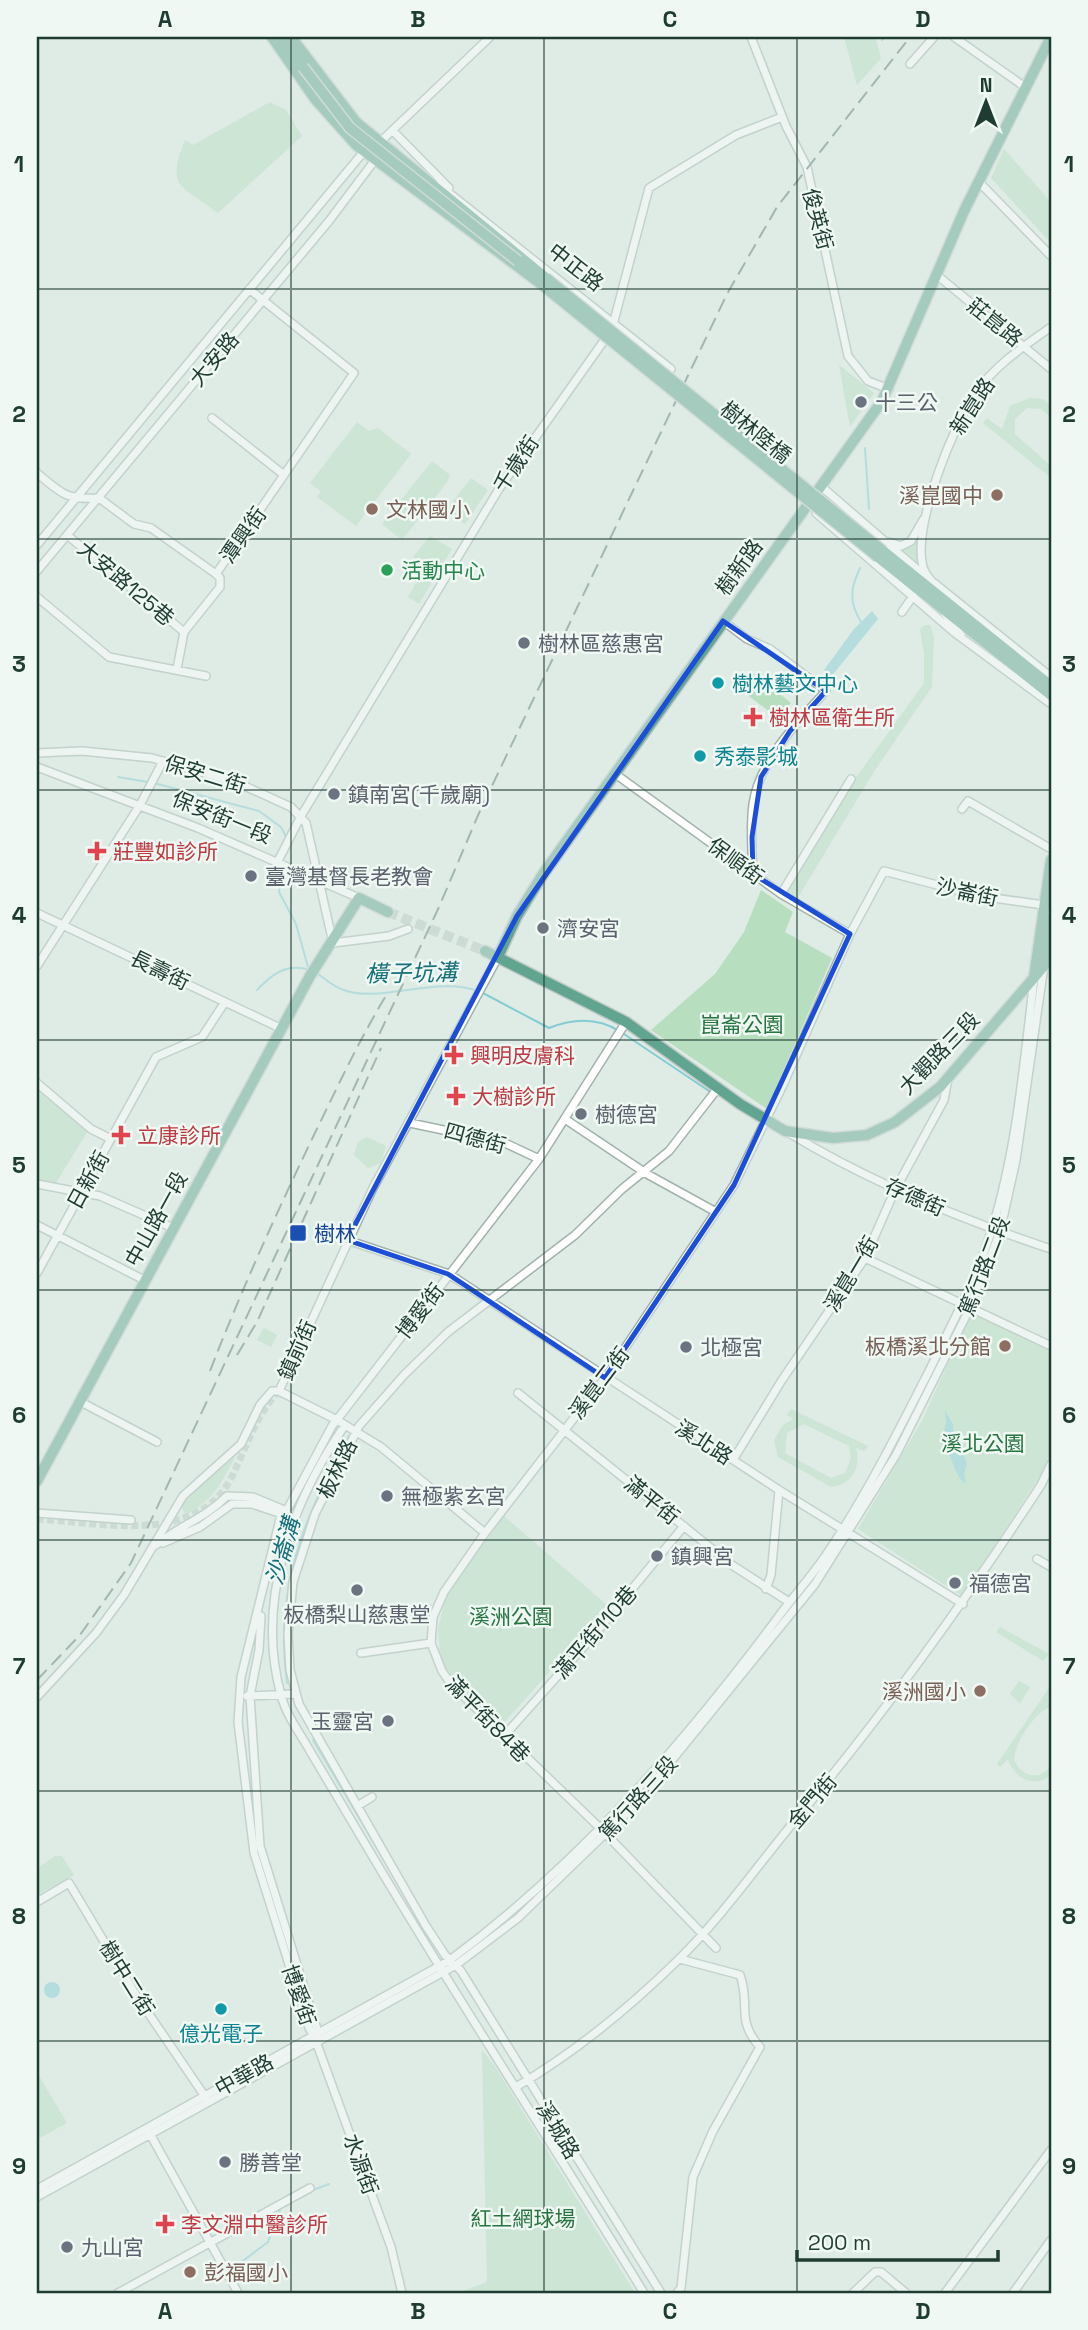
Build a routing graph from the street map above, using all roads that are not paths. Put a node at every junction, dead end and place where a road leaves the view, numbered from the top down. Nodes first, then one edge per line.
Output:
1 (272, 37) edge
2 (282, 37) edge
3 (290, 37) edge
4 (491, 37) edge
5 (751, 37) edge
6 (933, 37) edge
7 (954, 37) edge
8 (1051, 37) edge
9 (910, 64) dead end
10 (1025, 87) junction
11 (782, 117) junction
12 (393, 131) junction
13 (382, 142) junction
14 (363, 151) junction
15 (376, 161) junction
16 (416, 170) junction
17 (979, 182) junction
18 (457, 196) junction
19 (1051, 256) edge
20 (938, 276) junction
21 (543, 281) junction
22 (249, 289) junction
23 (263, 300) junction
24 (614, 321) junction
25 (1051, 327) edge
26 (1024, 346) junction
27 (671, 369) dead end
28 (1051, 369) edge
29 (889, 389) junction
30 (212, 418) dead end
31 (37, 473) edge
32 (284, 475) junction
33 (822, 487) junction
34 (99, 498) junction
35 (74, 499) junction
36 (808, 506) junction
37 (928, 510) junction
38 (67, 535) junction
39 (37, 545) edge
40 (882, 550) junction
41 (37, 571) edge
42 (216, 574) junction
43 (936, 584) junction
44 (913, 596) junction
45 (37, 597) edge
46 (947, 609) junction
47 (902, 612) dead end
48 (723, 621) junction
49 (184, 632) junction
50 (968, 643) junction
51 (177, 668) junction
52 (206, 676) dead end
53 (1045, 679) edge
54 (1051, 686) edge
55 (1051, 695) edge
56 (1051, 704) edge
57 (37, 753) edge
58 (163, 761) junction
59 (37, 767) edge
60 (614, 773) junction
61 (851, 779) dead end
62 (140, 805) junction
63 (962, 808) dead end
64 (301, 816) junction
65 (1051, 849) edge
66 (1051, 860) edge
67 (281, 862) junction
68 (884, 871) joint
69 (753, 874) junction
70 (317, 878) junction
71 (781, 894) junction
72 (359, 898) junction
73 (1048, 906) edge
74 (388, 912) tunnel mouth
75 (37, 913) edge
76 (1051, 918) edge
77 (64, 926) junction
78 (408, 929) dead end
79 (850, 934) junction
80 (332, 943) junction
81 (485, 951) tunnel mouth
82 (498, 957) junction
83 (1051, 957) edge
84 (37, 966) edge
85 (1044, 966) junction
86 (1034, 978) junction
87 (225, 1002) junction
88 (625, 1024) junction
89 (282, 1029) junction
90 (948, 1077) junction
91 (37, 1083) edge
92 (719, 1088) junction
93 (565, 1119) junction
94 (766, 1119) junction
95 (410, 1122) junction
96 (785, 1130) junction
97 (111, 1139) junction
98 (539, 1160) junction
99 (644, 1172) junction
100 (37, 1184) edge
101 (82, 1191) junction
102 (895, 1191) junction
103 (716, 1212) junction
104 (37, 1224) edge
105 (173, 1228) junction
106 (996, 1231) junction
107 (57, 1236) junction
108 (347, 1240) junction
109 (1051, 1249) edge
110 (865, 1258) junction
111 (37, 1273) edge
112 (449, 1274) junction
113 (144, 1280) junction
114 (488, 1302) junction
115 (966, 1306) junction
116 (1051, 1346) edge
117 (605, 1378) junction
118 (279, 1391) junction
119 (518, 1393) dead end
120 (79, 1401) junction
121 (337, 1420) junction
122 (345, 1425) junction
123 (566, 1428) junction
124 (356, 1431) junction
125 (156, 1442) dead end
126 (733, 1460) junction
127 (1051, 1464) edge
128 (40, 1468) edge
129 (37, 1481) edge
130 (779, 1490) junction
131 (37, 1513) edge
132 (284, 1513) junction
133 (294, 1518) junction
134 (131, 1520) dead end
135 (684, 1526) junction
136 (846, 1530) junction
137 (485, 1534) junction
138 (153, 1548) junction
139 (1037, 1559) dead end
140 (1051, 1567) edge
141 (766, 1589) junction
142 (261, 1602) junction
143 (789, 1602) junction
144 (963, 1604) junction
145 (797, 1608) joint
146 (431, 1643) junction
147 (361, 1653) dead end
148 (281, 1694) junction
149 (295, 1695) junction
150 (240, 1696) junction
151 (250, 1696) junction
152 (37, 1697) edge
153 (503, 1737) junction
154 (372, 1797) dead end
155 (359, 1805) junction
156 (604, 1832) junction
157 (37, 1902) edge
158 (703, 1932) junction
159 (716, 1948) dead end
160 (680, 1959) junction
161 (453, 1963) junction
162 (442, 1969) junction
163 (316, 2038) junction
164 (528, 2080) junction
165 (516, 2087) junction
166 (206, 2099) junction
167 (148, 2131) junction
168 (1051, 2150) edge
169 (91, 2159) junction
170 (37, 2189) edge
171 (310, 2189) dead end
172 (37, 2197) edge
173 (1051, 2240) edge
174 (210, 2243) junction
175 (118, 2293) edge
176 (238, 2293) edge
177 (402, 2293) edge
178 (644, 2293) edge
179 (661, 2293) edge
180 (677, 2293) edge
181 (853, 2293) edge
182 (906, 2293) edge
183 (945, 2293) edge
184 (1013, 2293) edge

1 - 14 main road
2 - 21 main road, 樹林陸橋, bridge
3 - 13 main road
4 - 12 street, 大安路
5 - 11 street, 俊英街
6 - 9 street
7 - 10 street
8 - 10 main road, 樹新路
10 - 17 main road, 樹新路
11 - 24 street, 千歲街
11 - 29 street, 俊英街
12 - 13 street, 大安路
12 - 18 street
13 - 14 street, 大安路
13 - 15 street, 大安路
13 - 16 main road
14 - 15 main road
14 - 22 street, 大安路
15 - 21 main road, 樹林陸橋
15 - 23 street, 大安路
16 - 18 street
16 - 21 main road, 樹林陸橋
17 - 19 street
17 - 20 main road, 樹新路
18 - 24 street, 中正路
20 - 26 street, 莊崑路
20 - 29 main road, 樹新路
21 - 40 main road, 樹林陸橋, bridge
22 - 23 street
22 - 35 street, 大安路
23 - 32 street, 潭興街
23 - 34 street, 大安路
24 - 27 street, 中正路
24 - 64 street, 千歲街
25 - 26 street, 新崑路
26 - 28 street, 莊崑路
26 - 37 street, 新崑路
29 - 33 main road, 樹新路
30 - 32 street
31 - 35 street
32 - 42 street, 潭興街
33 - 36 main road, 樹新路
33 - 40 street
34 - 35 street
34 - 38 street, 大安路
34 - 42 street
35 - 39 street, 大安路
36 - 44 street
36 - 48 main road, 樹新路
37 - 40 street, 新崑路
37 - 43 street, 新崑路
38 - 41 street, 大安路
38 - 49 street, 大安路125巷
40 - 43 street
40 - 46 main road, 樹林陸橋
42 - 49 street, 潭興街
43 - 53 street
44 - 47 street
44 - 50 street
45 - 51 street
46 - 50 street
46 - 53 street
46 - 53 main road, 樹林陸橋
48 - 60 main road, 樹新路
48 - 69 street
49 - 51 street, 潭興街
50 - 56 street
51 - 52 street
53 - 54 main road
53 - 55 main road
57 - 58 street, 保安二街
58 - 62 street
58 - 64 street, 保安二街
59 - 62 street, 保安街一段
60 - 69 street, 保順街
60 - 82 main road, 樹新路
61 - 71 street, 保順街
62 - 67 street, 保安街一段
62 - 77 street
63 - 65 street
64 - 67 street, 千歲街
64 - 70 street
66 - 73 main road
67 - 70 street, 保安街一段
68 - 73 street, 沙崙街
68 - 79 street, 溪崑二街
69 - 71 street, 保順街
70 - 72 street, 保安街一段
70 - 80 street
71 - 79 street
72 - 74 main road, 保安街一段
72 - 80 main road, 中山路一段
73 - 86 main road
75 - 77 street, 長壽街
76 - 85 main road
77 - 84 street
77 - 87 street, 長壽街
78 - 80 street
79 - 94 street, 溪崑二街
80 - 89 main road, 中山路一段
81 - 82 main road
82 - 88 main road
82 - 95 street, 鎮前街
83 - 85 street, 大觀路三段
85 - 86 main road, 大觀路三段
85 - 106 street, 篤行路二段
86 - 90 main road, 大觀路三段
86 - 106 street, 篤行路二段
87 - 89 street, 長壽街
87 - 97 street, 日新街
88 - 92 main road
88 - 93 street, 博愛街
89 - 105 main road, 中山路一段
90 - 96 main road, 大觀路三段
90 - 102 street, 溪崑一街
91 - 97 street
92 - 94 main road, 大觀路三段
92 - 99 street, 板林路
93 - 98 street, 博愛街
93 - 99 street
94 - 96 main road, 大觀路三段
94 - 103 street, 溪崑二街
95 - 98 street, 四德街
95 - 108 street, 鎮前街
96 - 102 street, 存德街
97 - 101 street, 日新街
98 - 112 street, 博愛街
99 - 103 street
99 - 114 street, 板林路
100 - 101 street
101 - 105 street
101 - 107 street, 日新街
102 - 106 street, 存德街
102 - 110 street, 溪崑一街
103 - 117 street, 溪崑二街
104 - 107 street
105 - 113 main road, 中山路一段
106 - 109 street, 存德街
106 - 115 street, 篤行路二段
107 - 111 street, 日新街
107 - 113 street
108 - 112 street, 溪北路
108 - 118 street, 鎮前街
110 - 115 street
110 - 126 street, 溪崑一街
112 - 114 street, 溪北路
112 - 121 street, 博愛街
113 - 120 main road, 中山路一段
114 - 117 street, 溪北路
114 - 124 street, 板林路
115 - 116 street
115 - 136 street, 篤行路二段
117 - 123 street, 溪崑二街
117 - 126 street, 溪北路
118 - 121 street
118 - 138 street, 鎮前街
119 - 123 street, 滿平街
120 - 125 street
120 - 128 main road, 中山路一段
121 - 122 street
121 - 132 street, 博愛街
122 - 124 street
122 - 133 street
123 - 135 street, 滿平街
123 - 137 street, 溪崑二街
124 - 137 street
124 - 149 street, 板林路
126 - 130 street, 溪北路
127 - 144 street, 金門街
128 - 129 main road, 中山路一段
130 - 136 street, 溪北路
130 - 141 street
131 - 134 street
132 - 133 street
132 - 138 street
132 - 138 street
132 - 142 street, 博愛街
133 - 148 street
135 - 141 street, 滿平街
135 - 153 street, 滿平街110巷
136 - 143 street, 篤行路二段
136 - 144 street, 溪北路
136 - 145 street, 篤行路二段
137 - 146 street, 溪崑二街
138 - 152 street, 鎮前街
139 - 140 street
141 - 143 street, 滿平街
142 - 150 street, 博愛街
142 - 151 street, 博愛街
143 - 156 street, 篤行路三段
144 - 158 street, 金門街
145 - 156 street, 篤行路三段
146 - 147 street
146 - 153 street, 滿平街84巷
148 - 149 street
148 - 151 street
148 - 162 street
149 - 155 street, 板林路
150 - 151 street
150 - 163 street, 博愛街
151 - 163 street, 博愛街
153 - 156 street, 滿平街84巷
154 - 155 street
155 - 161 street, 板林路
156 - 158 street, 滿平街84巷
156 - 161 street, 篤行路三段
157 - 166 street, 樹中二街
158 - 159 street, 滿平街84巷
158 - 160 street, 金門街
160 - 164 street, 金門街
160 - 180 street
161 - 162 street, 中華路
161 - 164 street, 溪城路
162 - 163 street, 中華路
162 - 165 street, 溪城路
163 - 166 street, 中華路
163 - 177 street, 水源街
164 - 165 street, 金門街
164 - 179 street, 溪城路
165 - 178 street, 溪城路
166 - 167 street, 中華路
167 - 169 street, 中華路
167 - 174 street
168 - 183 street
169 - 170 street, 中華路
169 - 172 street, 中華路
171 - 174 street
173 - 184 street
174 - 175 street
174 - 176 street
181 - 182 street

